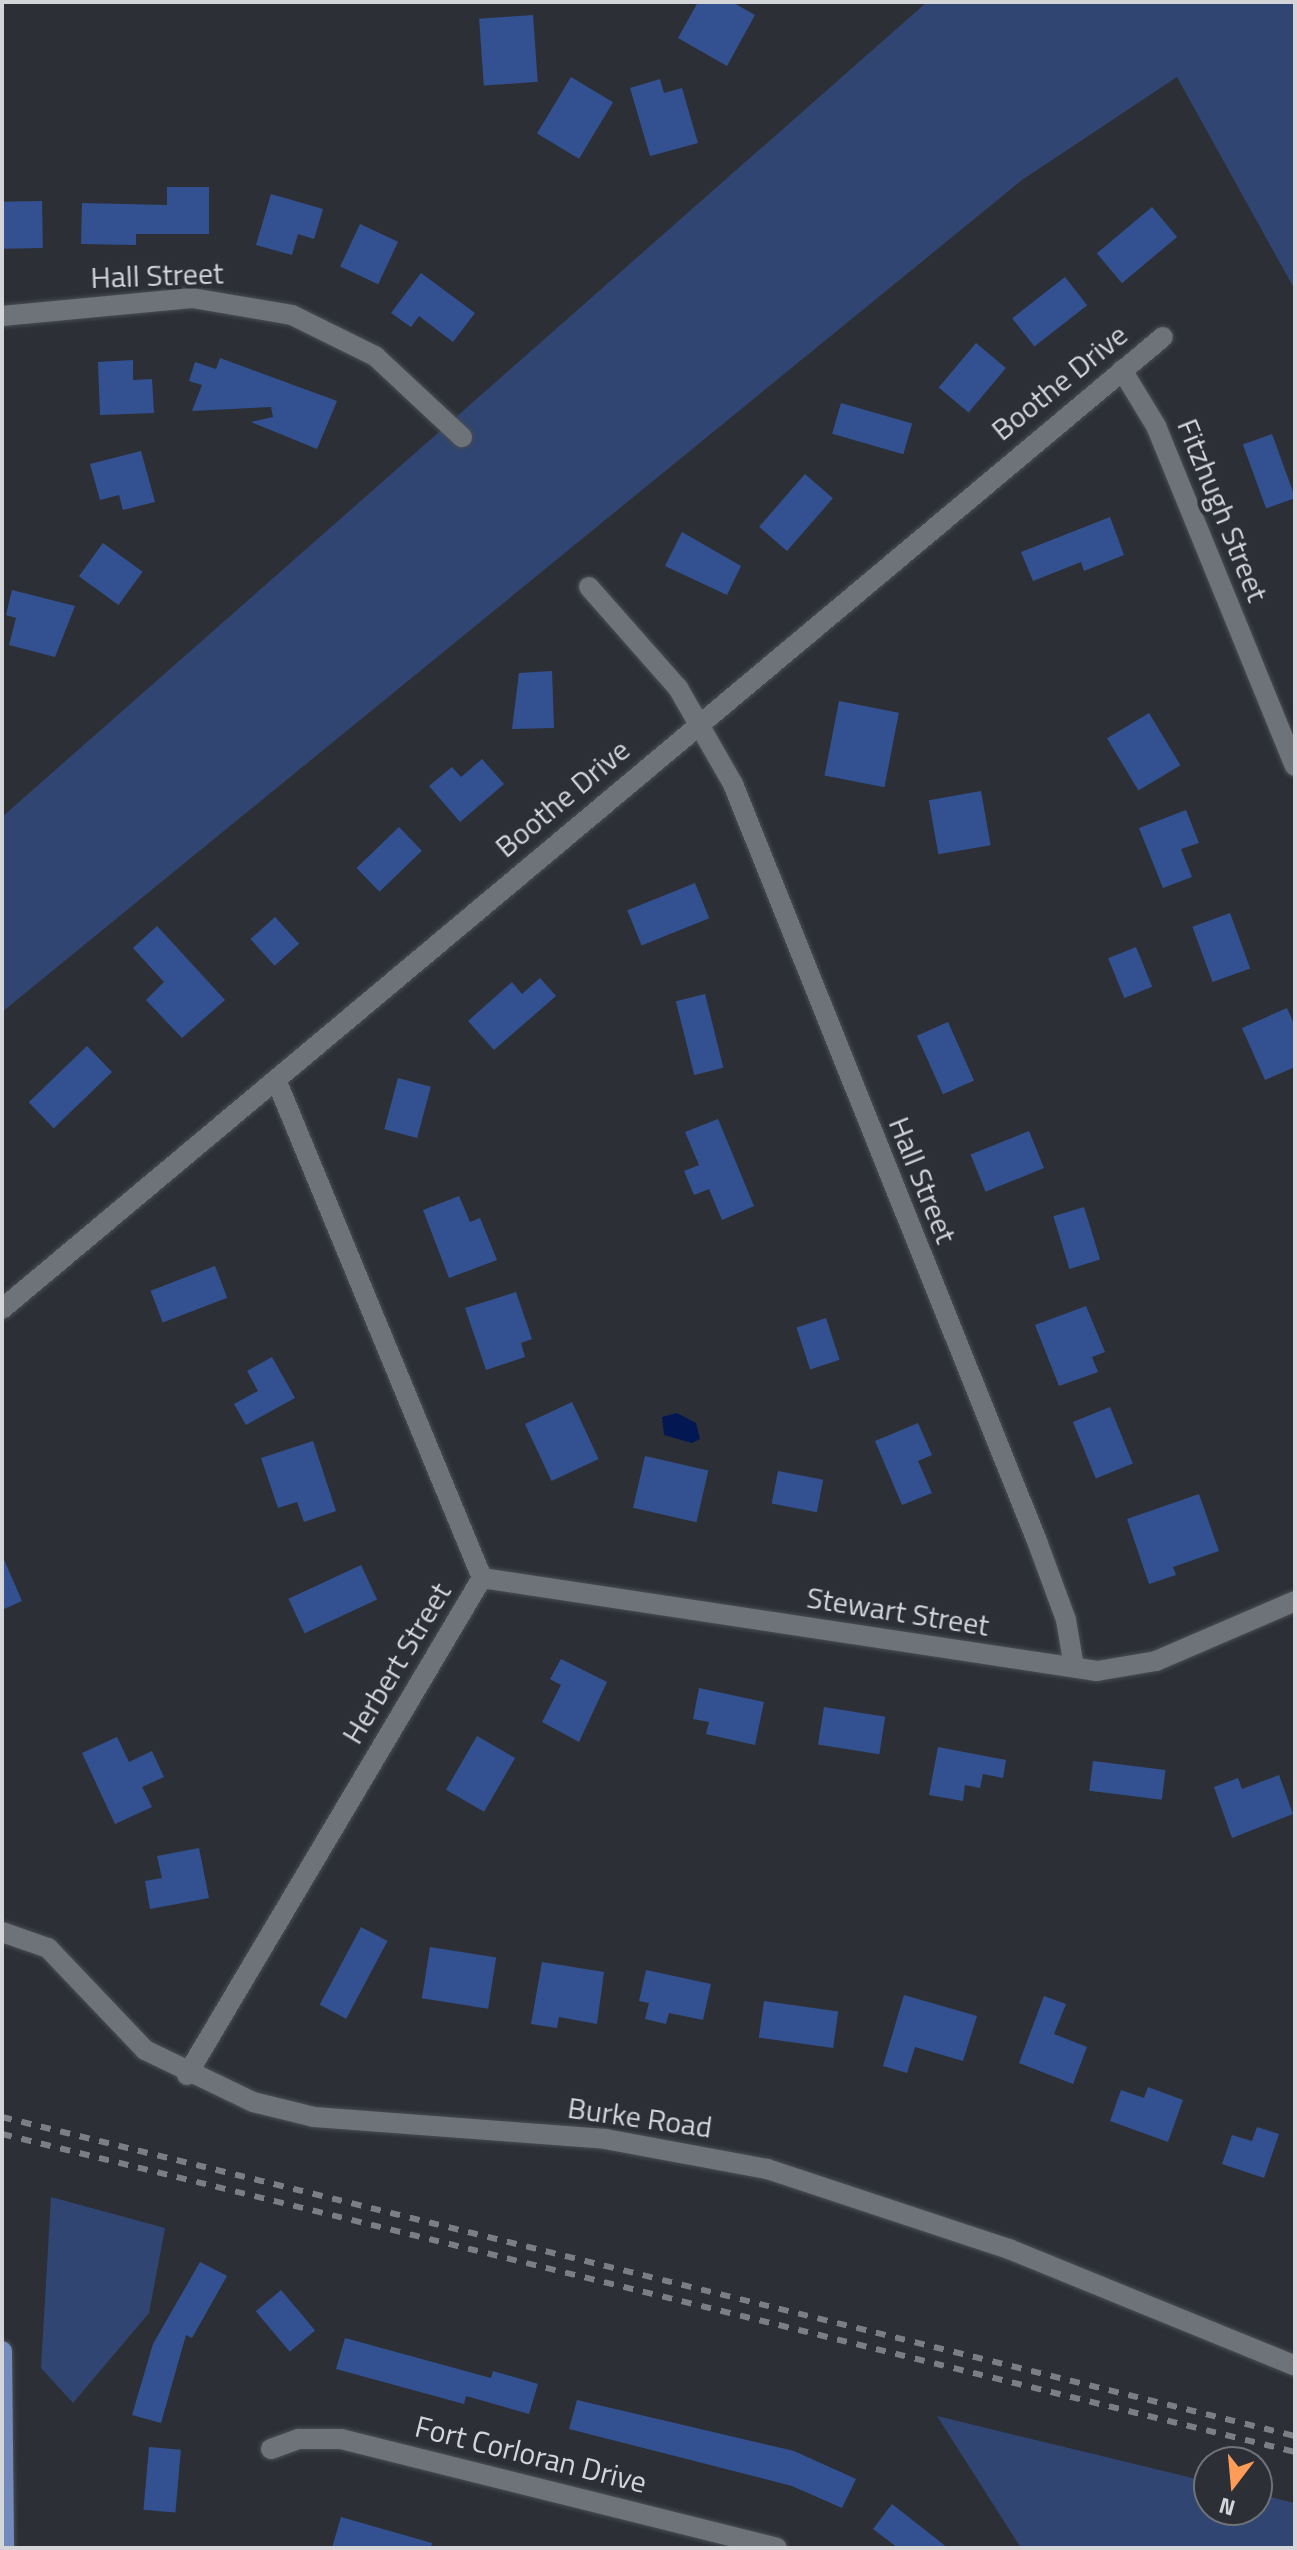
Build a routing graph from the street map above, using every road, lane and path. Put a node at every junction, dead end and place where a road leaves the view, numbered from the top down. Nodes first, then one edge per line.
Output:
1 (2, 316) edge
2 (1163, 337) dead end
3 (1122, 370) junction
4 (462, 437) dead end
5 (589, 587) dead end
6 (699, 721) junction
7 (1295, 766) edge
8 (277, 1082) junction
9 (2, 1309) edge
10 (482, 1578) junction
11 (1295, 1601) edge
12 (1074, 1667) junction
13 (2, 1932) edge
14 (187, 2075) junction
15 (2, 2351) edge
16 (1295, 2366) edge
17 (271, 2449) dead end
18 (719, 2540) edge
19 (4, 2548) edge
20 (777, 2548) edge

1 - 4 street, Hall Street
2 - 3 street, Boothe Drive
3 - 6 street, Boothe Drive
3 - 7 street, Fitzhugh Street
5 - 6 street, Hall Street
6 - 8 street, Boothe Drive
6 - 12 street, Hall Street
8 - 9 street, Boothe Drive
8 - 10 street, Herbert Street
10 - 12 street, Stewart Street
10 - 14 street, Herbert Street
11 - 12 street, Stewart Street
13 - 14 street, Burke Road
14 - 16 street, Burke Road
15 - 19 main road
17 - 18 street, Fort Corloran Drive
18 - 20 street, Fort Corloran Drive

